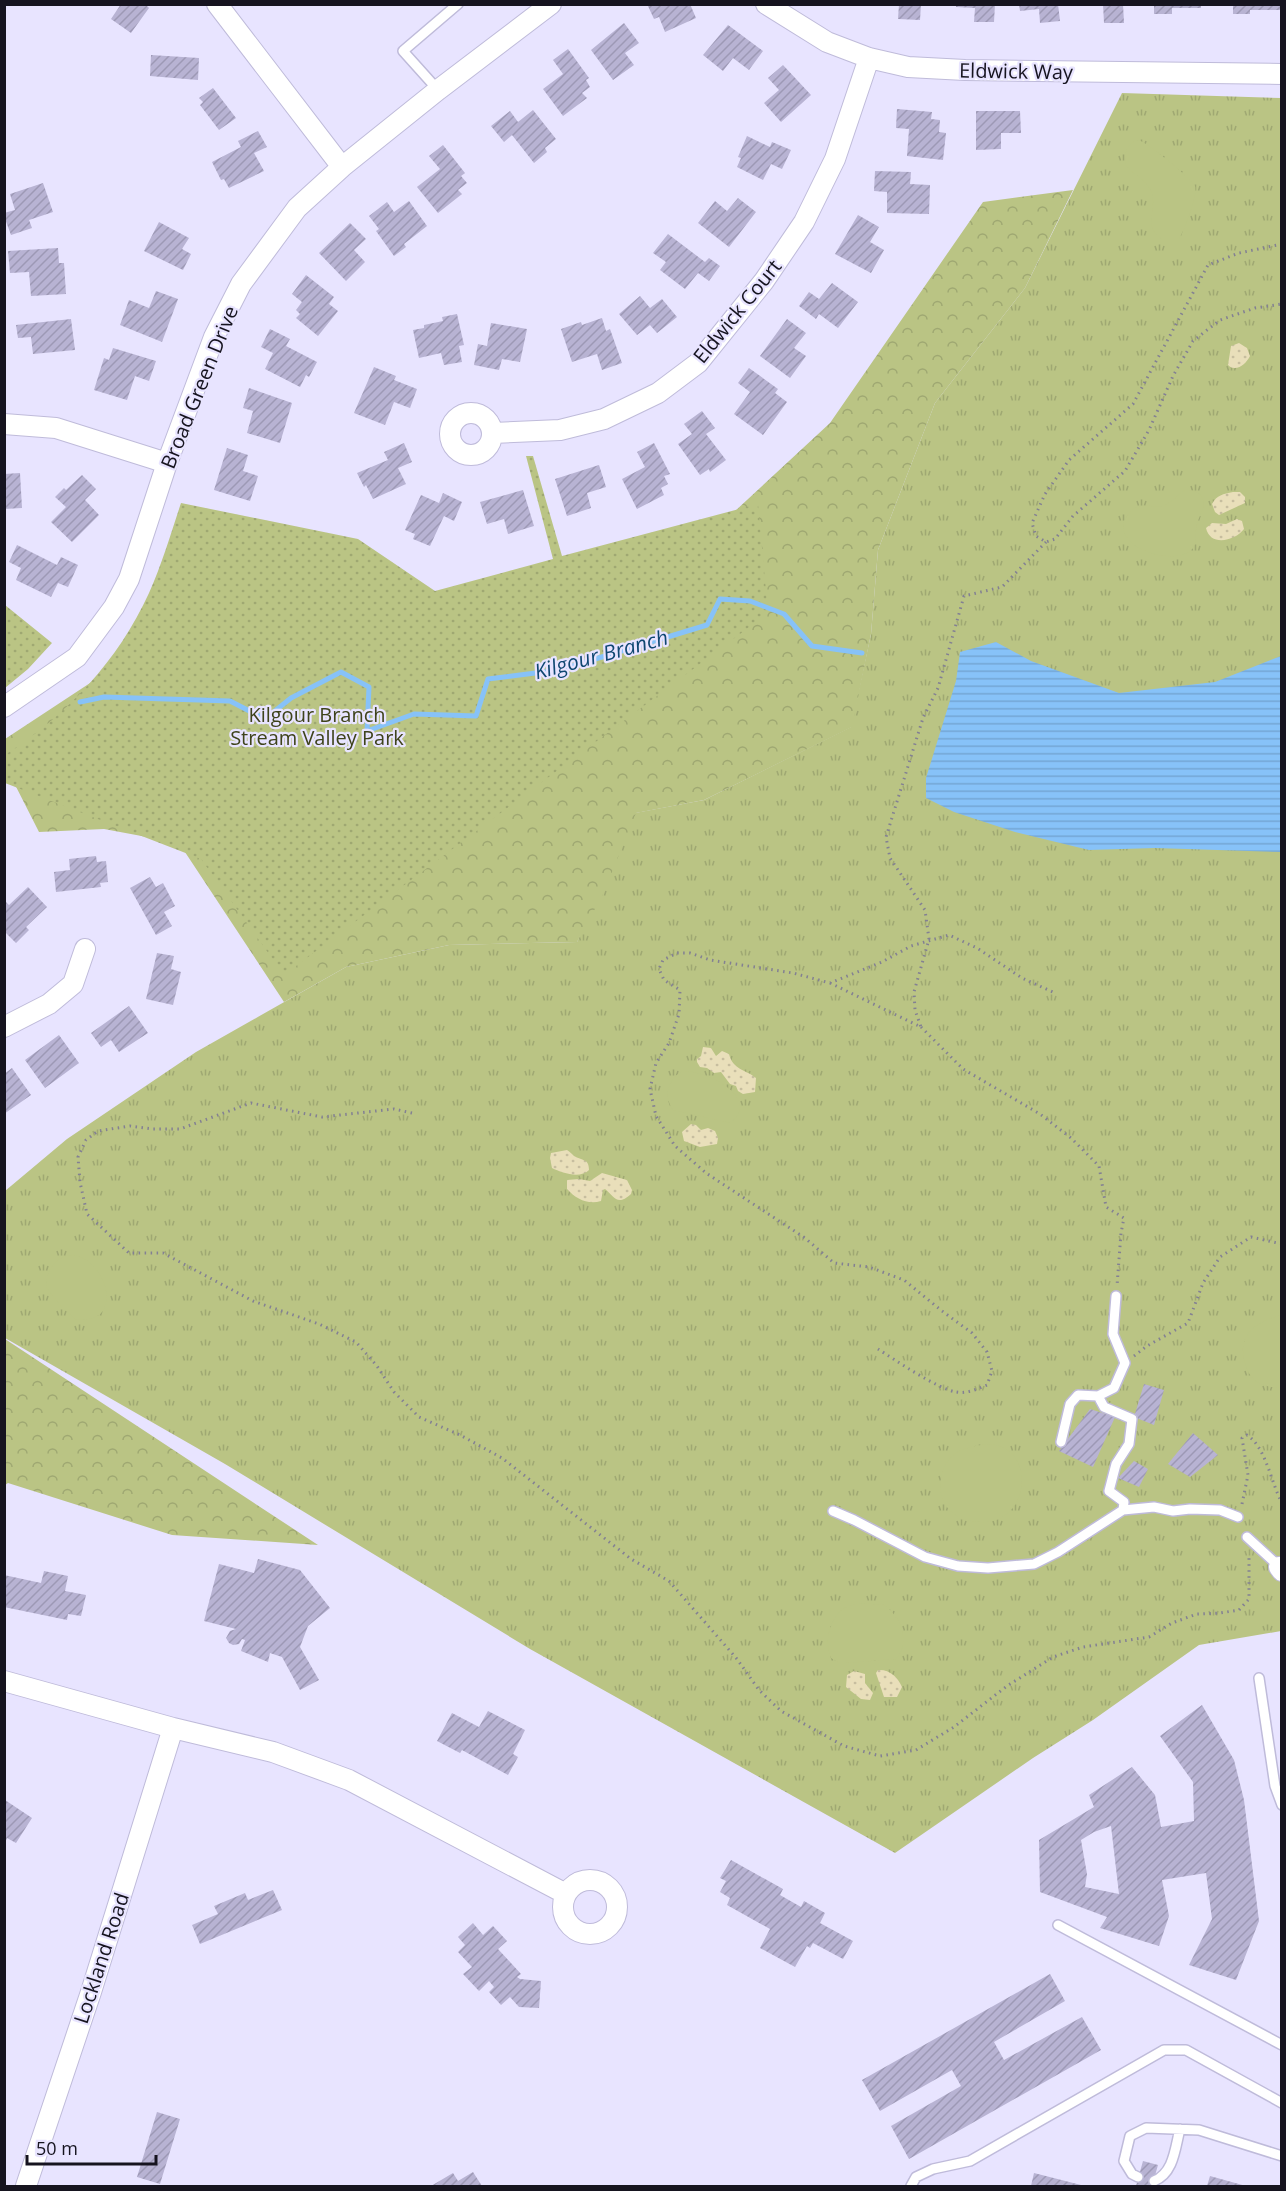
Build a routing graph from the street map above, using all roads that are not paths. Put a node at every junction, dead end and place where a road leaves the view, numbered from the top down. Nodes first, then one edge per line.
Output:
1 (217, 4) edge
2 (458, 4) edge
3 (550, 4) edge
4 (766, 4) edge
5 (869, 58) junction
6 (1281, 74) edge
7 (438, 90) junction
8 (342, 167) junction
9 (4, 424) edge
10 (493, 433) dead end
11 (167, 463) junction
12 (4, 707) edge
13 (85, 949) dead end
14 (4, 1027) edge
15 (1116, 1296) road end
16 (1098, 1396) junction
17 (1061, 1443) dead end
18 (1123, 1510) junction
19 (833, 1511) dead end
20 (1238, 1517) road end
21 (1247, 1537) road end
22 (1281, 1569) edge
23 (1259, 1678) dead end
24 (4, 1681) edge
25 (173, 1728) junction
26 (1281, 1805) edge
27 (566, 1894) dead end
28 (1058, 1925) dead end
29 (1281, 2045) edge
30 (1281, 2103) edge
31 (1180, 2129) junction
32 (1281, 2156) edge
33 (1138, 2177) dead end
34 (1154, 2181) dead end
35 (26, 2187) edge
36 (910, 2187) edge

1 - 8 street
2 - 7 lane
3 - 7 street, Broad Green Drive
4 - 5 street, Eldwick Way
5 - 6 street, Eldwick Way
5 - 10 street, Eldwick Court
7 - 8 street, Broad Green Drive
8 - 11 street, Broad Green Drive
9 - 11 street
11 - 12 street, Broad Green Drive
13 - 14 street
15 - 16 lane
16 - 17 lane
16 - 18 lane
18 - 19 lane
18 - 20 lane
21 - 22 lane
23 - 26 lane
24 - 25 street
25 - 27 street
25 - 35 street, Lockland Road
28 - 29 lane
30 - 36 lane
31 - 32 lane
31 - 33 lane
31 - 34 lane

